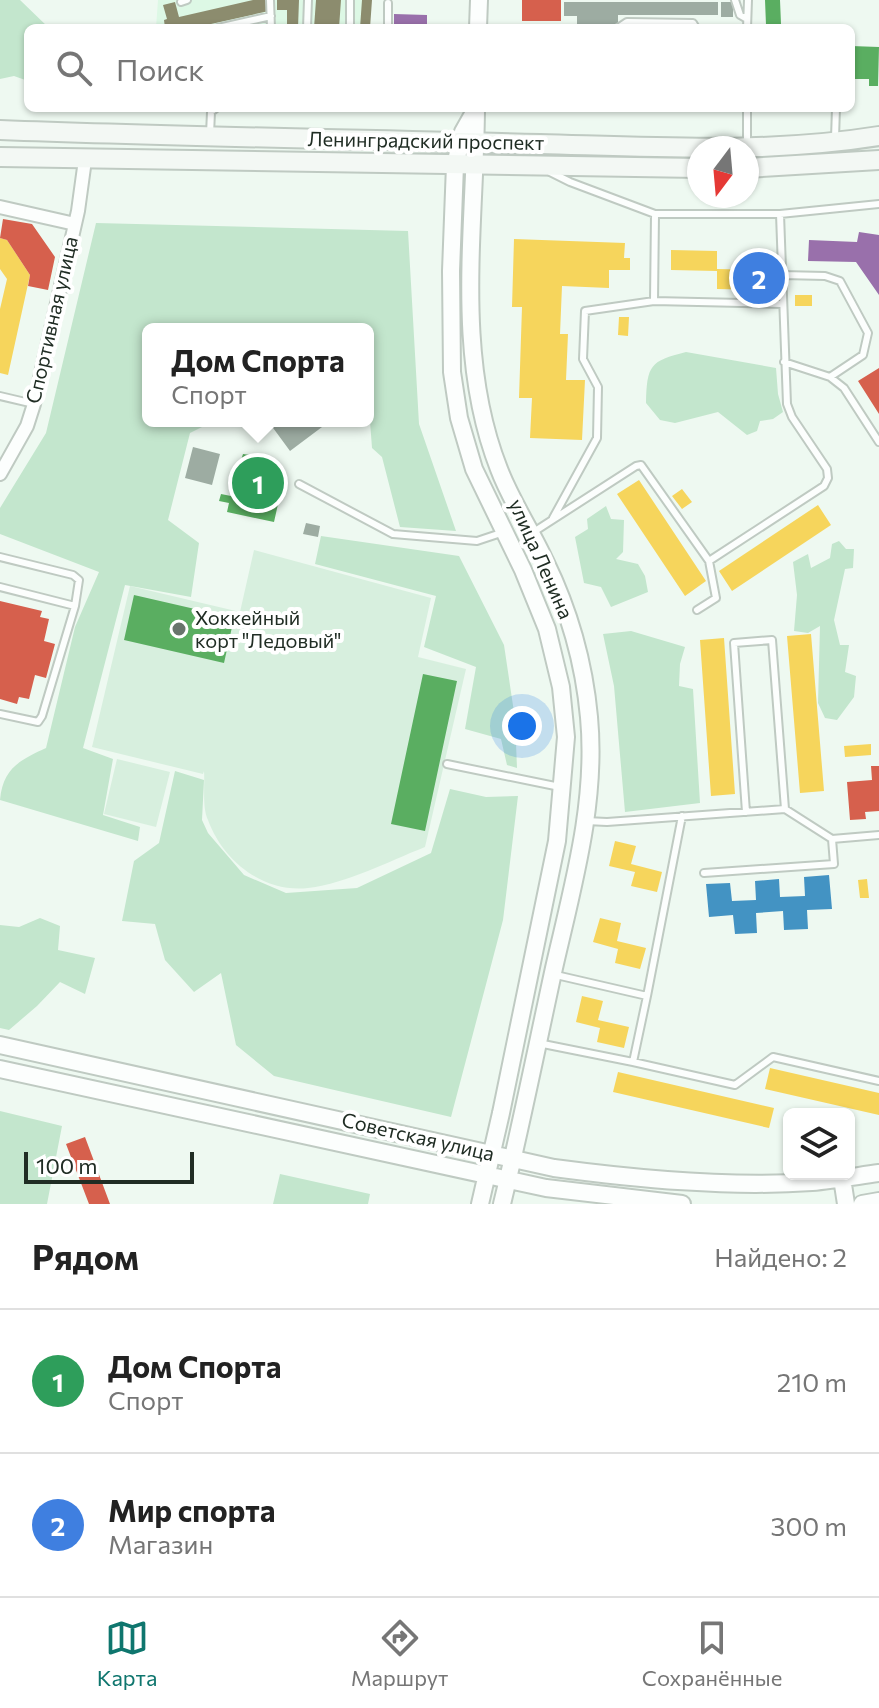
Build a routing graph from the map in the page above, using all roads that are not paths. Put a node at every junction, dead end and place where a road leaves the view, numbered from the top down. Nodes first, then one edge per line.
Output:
1 (270, 0) edge
2 (308, 0) edge
3 (350, 0) edge
4 (479, 0) edge
5 (735, 0) edge
6 (748, 0) edge
7 (388, 3) dead end
8 (271, 16) junction
9 (747, 19) junction
10 (236, 24) edge
11 (271, 24) edge
12 (307, 24) edge
13 (350, 24) edge
14 (388, 24) edge
15 (478, 24) edge
16 (624, 24) edge
17 (694, 24) edge
18 (747, 24) edge
19 (212, 112) edge
20 (475, 112) edge
21 (747, 112) edge
22 (836, 112) edge
23 (0, 130) edge
24 (106, 133) junction
25 (210, 136) junction
26 (747, 136) edge
27 (879, 136) edge
28 (835, 141) junction
29 (468, 143) junction
30 (687, 146) edge
31 (759, 146) edge
32 (0, 157) edge
33 (85, 160) junction
34 (879, 160) edge
35 (106, 161) junction
36 (455, 165) junction
37 (475, 165) junction
38 (539, 166) junction
39 (759, 167) edge
40 (687, 168) edge
41 (879, 204) edge
42 (0, 207) edge
43 (655, 214) junction
44 (780, 214) junction
45 (75, 224) junction
46 (782, 275) junction
47 (654, 301) junction
48 (782, 304) junction
49 (784, 362) junction
50 (830, 377) junction
51 (0, 396) edge
52 (34, 404) junction
53 (879, 442) edge
54 (499, 469) junction
55 (0, 474) edge
56 (478, 479) junction
57 (299, 484) dead end
58 (552, 521) junction
59 (504, 531) junction
60 (532, 533) junction
61 (0, 557) edge
62 (709, 561) junction
63 (0, 587) edge
64 (75, 606) junction
65 (697, 610) dead end
66 (0, 714) edge
67 (447, 764) dead end
68 (564, 787) junction
69 (785, 809) junction
70 (746, 812) junction
71 (682, 816) junction
72 (586, 821) junction
73 (879, 835) edge
74 (832, 839) junction
75 (704, 873) dead end
76 (548, 883) junction
77 (572, 889) junction
78 (553, 974) junction
79 (647, 996) junction
80 (538, 1043) junction
81 (0, 1045) edge
82 (633, 1062) junction
83 (0, 1069) edge
84 (879, 1081) edge
85 (491, 1154) junction
86 (513, 1159) junction
87 (879, 1173) edge
88 (486, 1175) junction
89 (855, 1176) edge
90 (508, 1180) junction
91 (827, 1180) edge
92 (842, 1180) edge
93 (879, 1201) edge
94 (480, 1204) edge
95 (502, 1204) edge
96 (682, 1204) edge
97 (846, 1204) edge
98 (862, 1204) edge

1 - 8 lane
2 - 12 lane
3 - 13 lane
4 - 15 street
5 - 9 lane
6 - 9 lane
7 - 14 lane
8 - 10 lane
8 - 11 lane
9 - 18 lane
16 - 17 lane
19 - 25 lane
20 - 29 street, улица Ленина
21 - 26 lane
22 - 28 lane
23 - 24 main road, Ленинградский проспект
24 - 25 main road, Ленинградский проспект
24 - 35 main road
25 - 29 main road, Ленинградский проспект
27 - 28 main road, Ленинградский проспект
28 - 31 main road, Ленинградский проспект
29 - 30 main road, Ленинградский проспект
29 - 36 street, улица Ленина
29 - 37 street, улица Ленина
32 - 33 main road, Ленинградский проспект
33 - 35 main road, Ленинградский проспект
33 - 45 street, Спортивная улица
34 - 39 main road
35 - 36 main road, Ленинградский проспект
36 - 37 main road, Ленинградский проспект
36 - 56 street, улица Ленина
37 - 38 main road, Ленинградский проспект
37 - 54 street, улица Ленина
38 - 40 main road, Ленинградский проспект
38 - 43 lane
41 - 44 lane
42 - 45 street
43 - 44 lane
43 - 47 lane
44 - 46 lane
45 - 52 street, Спортивная улица
46 - 48 lane
46 - 50 lane
47 - 48 lane
47 - 58 lane
48 - 49 lane
49 - 50 lane
49 - 62 lane
50 - 53 lane
51 - 52 lane
52 - 55 street, Спортивная улица
54 - 56 street
54 - 60 street, улица Ленина
56 - 59 street, улица Ленина
57 - 59 lane
58 - 60 lane
58 - 62 lane
59 - 68 street, улица Ленина
60 - 72 street, улица Ленина
61 - 64 lane
62 - 65 lane
63 - 64 lane
64 - 66 lane
67 - 68 lane
68 - 76 street, улица Ленина
69 - 70 lane
69 - 70 lane
69 - 74 lane
70 - 71 lane
71 - 72 lane
71 - 79 lane
72 - 77 street, улица Ленина
73 - 74 lane
74 - 75 lane
76 - 77 street
76 - 85 street, улица Ленина
77 - 78 street, улица Ленина
78 - 79 lane
78 - 80 street, улица Ленина
79 - 82 lane
80 - 82 lane
80 - 86 street, улица Ленина
81 - 85 street, Советская улица
82 - 84 lane
83 - 88 street, Советская улица
85 - 86 street, Советская улица
85 - 88 street, улица Ленина
86 - 90 street, улица Ленина
86 - 91 street, Советская улица
87 - 89 street, Советская улица
88 - 90 street, Советская улица
88 - 94 street, улица Ленина
90 - 95 street, улица Ленина
90 - 96 street, Советская улица
92 - 97 street
93 - 98 street

